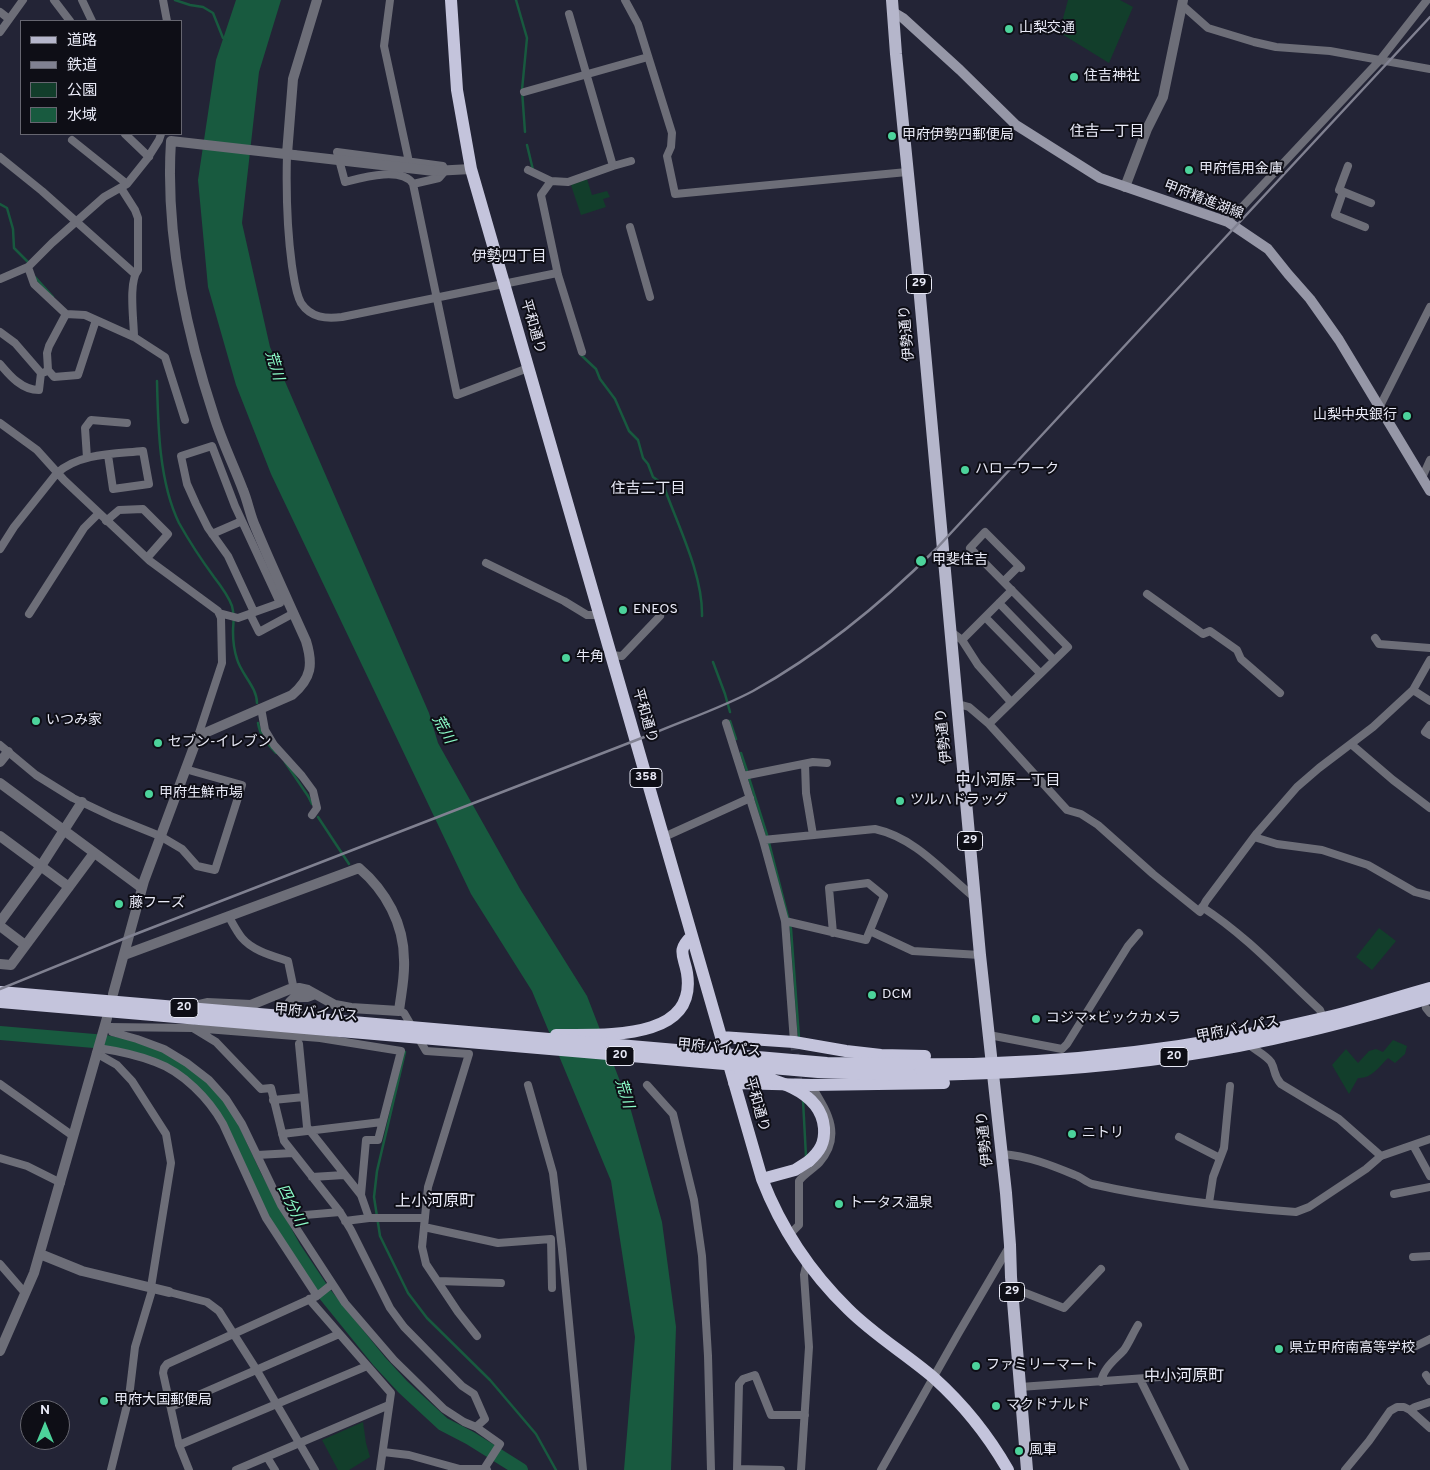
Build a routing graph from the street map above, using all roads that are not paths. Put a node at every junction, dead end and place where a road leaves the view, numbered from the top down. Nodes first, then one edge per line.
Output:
1 (23, 0) edge
2 (54, 0) edge
3 (82, 0) edge
4 (163, 0) edge
5 (317, 0) edge
6 (390, 0) edge
7 (451, 0) edge
8 (625, 0) edge
9 (1427, 0) edge
10 (1182, 2) edge
11 (893, 6) edge
12 (0, 12) edge
13 (568, 14) dead end
14 (9, 19) junction
15 (69, 20) edge
16 (89, 20) edge
17 (167, 20) edge
18 (0, 32) edge
19 (648, 57) junction
20 (1380, 60) junction
21 (1430, 69) edge
22 (586, 75) junction
23 (524, 92) dead end
24 (126, 135) edge
25 (161, 135) edge
26 (174, 139) edge
27 (72, 140) dead end
28 (288, 154) junction
29 (0, 157) edge
30 (149, 157) junction
31 (631, 161) dead end
32 (409, 162) junction
33 (613, 166) junction
34 (1348, 166) dead end
35 (471, 169) junction
36 (528, 170) dead end
37 (445, 171) junction
38 (907, 172) junction
39 (551, 181) junction
40 (413, 184) junction
41 (124, 186) junction
42 (1125, 188) junction
43 (1344, 192) junction
44 (1371, 202) dead end
45 (75, 222) junction
46 (1228, 222) junction
47 (630, 227) dead end
48 (1365, 227) dead end
49 (30, 265) junction
50 (557, 273) junction
51 (135, 274) junction
52 (0, 279) edge
53 (504, 284) junction
54 (436, 297) junction
55 (650, 297) dead end
56 (1430, 309) edge
57 (66, 314) junction
58 (96, 320) junction
59 (0, 332) edge
60 (134, 335) junction
61 (582, 352) dead end
62 (0, 364) edge
63 (528, 368) junction
64 (45, 372) junction
65 (1379, 408) junction
66 (185, 420) dead end
67 (127, 423) dead end
68 (0, 424) edge
69 (108, 455) junction
70 (87, 458) junction
71 (1430, 460) edge
72 (57, 473) junction
73 (1427, 485) edge
74 (98, 514) junction
75 (106, 521) junction
76 (242, 521) junction
77 (212, 534) junction
78 (1, 545) edge
79 (147, 558) junction
80 (486, 563) dead end
81 (1004, 581) junction
82 (1012, 590) junction
83 (1148, 594) dead end
84 (999, 603) junction
85 (252, 613) junction
86 (294, 613) junction
87 (29, 614) dead end
88 (219, 614) junction
89 (599, 615) junction
90 (660, 616) dead end
91 (985, 617) junction
92 (950, 631) junction
93 (1375, 638) dead end
94 (962, 640) junction
95 (1430, 648) edge
96 (610, 655) junction
97 (1054, 660) junction
98 (1430, 660) edge
99 (1040, 673) junction
100 (1413, 690) junction
101 (1280, 693) dead end
102 (1430, 701) edge
103 (1011, 702) junction
104 (958, 704) junction
105 (261, 708) junction
106 (726, 723) dead end
107 (989, 724) junction
108 (1430, 725) edge
109 (1430, 735) edge
110 (198, 736) junction
111 (1351, 744) junction
112 (4, 748) edge
113 (0, 762) edge
114 (827, 763) dead end
115 (805, 764) junction
116 (186, 769) junction
117 (743, 776) junction
118 (0, 783) edge
119 (750, 798) junction
120 (82, 802) junction
121 (1430, 808) edge
122 (312, 815) dead end
123 (64, 830) junction
124 (813, 835) junction
125 (0, 836) edge
126 (160, 836) junction
127 (664, 837) junction
128 (1254, 837) junction
129 (763, 840) junction
130 (94, 853) junction
131 (41, 866) junction
132 (69, 887) junction
133 (142, 888) junction
134 (1430, 896) edge
135 (975, 898) junction
136 (1202, 907) junction
137 (229, 917) junction
138 (785, 922) junction
139 (0, 924) edge
140 (870, 931) junction
141 (833, 933) junction
142 (1139, 933) dead end
143 (692, 936) junction
144 (25, 945) junction
145 (124, 955) junction
146 (980, 955) junction
147 (0, 964) edge
148 (1430, 980) edge
149 (293, 985) dead end
150 (1430, 988) edge
151 (0, 992) edge
152 (114, 994) dead end
153 (316, 994) junction
154 (26, 1000) junction
155 (0, 1002) edge
156 (1429, 1006) edge
157 (183, 1008) junction
158 (399, 1011) junction
159 (298, 1017) junction
160 (1329, 1017) junction
161 (106, 1026) junction
162 (194, 1028) junction
163 (988, 1035) junction
164 (504, 1036) junction
165 (721, 1037) junction
166 (794, 1042) junction
167 (299, 1044) dead end
168 (1248, 1044) junction
169 (97, 1051) junction
170 (641, 1058) junction
171 (936, 1064) junction
172 (912, 1070) junction
173 (989, 1070) junction
174 (734, 1083) junction
175 (0, 1084) edge
176 (528, 1085) dead end
177 (811, 1085) junction
178 (647, 1086) dead end
179 (1230, 1086) dead end
180 (304, 1097) junction
181 (273, 1100) junction
182 (382, 1122) junction
183 (309, 1130) junction
184 (282, 1134) junction
185 (73, 1136) junction
186 (1179, 1137) dead end
187 (1430, 1139) edge
188 (1413, 1145) junction
189 (293, 1153) junction
190 (1002, 1154) junction
191 (257, 1155) junction
192 (1382, 1156) junction
193 (0, 1158) edge
194 (1220, 1158) junction
195 (344, 1175) junction
196 (1430, 1176) edge
197 (312, 1177) junction
198 (762, 1179) junction
199 (61, 1183) junction
200 (1430, 1186) edge
201 (1394, 1194) dead end
202 (360, 1195) junction
203 (1209, 1203) junction
204 (340, 1212) junction
205 (305, 1215) dead end
206 (370, 1218) junction
207 (425, 1218) junction
208 (345, 1221) junction
209 (424, 1227) junction
210 (789, 1235) junction
211 (1010, 1245) junction
212 (40, 1254) junction
213 (1430, 1256) edge
214 (1414, 1257) dead end
215 (807, 1262) junction
216 (0, 1264) edge
217 (1101, 1269) dead end
218 (438, 1281) junction
219 (501, 1283) dead end
220 (331, 1285) junction
221 (152, 1287) junction
222 (552, 1288) dead end
223 (25, 1292) junction
224 (169, 1292) joint
225 (1012, 1292) junction
226 (315, 1296) junction
227 (1138, 1326) dead end
228 (234, 1333) junction
229 (339, 1334) junction
230 (478, 1336) dead end
231 (1430, 1339) edge
232 (1416, 1346) dead end
233 (0, 1351) edge
234 (367, 1366) junction
235 (256, 1369) junction
236 (1202, 1374) dead end
237 (934, 1378) junction
238 (1140, 1379) junction
239 (1101, 1382) junction
240 (1020, 1387) junction
241 (1430, 1402) edge
242 (277, 1404) junction
243 (389, 1405) junction
244 (171, 1407) junction
245 (1410, 1410) junction
246 (805, 1415) junction
247 (476, 1427) junction
248 (1430, 1428) edge
249 (299, 1443) junction
250 (179, 1445) junction
251 (382, 1452) junction
252 (267, 1457) junction
253 (486, 1469) edge
254 (111, 1470) edge
255 (189, 1470) edge
256 (236, 1470) edge
257 (275, 1470) edge
258 (314, 1470) edge
259 (380, 1470) edge
260 (583, 1470) edge
261 (712, 1470) edge
262 (737, 1470) edge
263 (781, 1470) edge
264 (801, 1470) edge
265 (881, 1470) edge
266 (1008, 1470) edge
267 (1027, 1470) edge
268 (1185, 1470) edge
269 (1345, 1470) edge

1 - 14 street
2 - 15 street
3 - 16 street
4 - 17 street
5 - 28 street
6 - 32 street
7 - 35 highway, 平和通り / 358
8 - 19 street
9 - 20 street
10 - 20 street
10 - 42 street
11 - 38 main road, 伊勢通り / 29
11 - 42 main road, 甲府精進湖線
12 - 14 street
13 - 22 street
14 - 18 street
19 - 22 street
19 - 38 street
20 - 21 street
20 - 46 street
22 - 23 street
22 - 33 street
24 - 30 street
25 - 30 street
26 - 28 street
26 - 86 street
27 - 41 street
28 - 37 street, bridge
28 - 54 street
29 - 45 street
30 - 41 street
31 - 33 street
32 - 37 street
32 - 40 street
33 - 39 street
34 - 43 street
35 - 37 street
35 - 53 highway, 平和通り / 358
36 - 39 street
37 - 40 street
38 - 92 main road, 伊勢通り / 29
39 - 50 street
40 - 54 street
41 - 45 street
41 - 51 street
42 - 46 main road, 甲府精進湖線
43 - 44 street
43 - 48 street
45 - 49 street
45 - 51 street
46 - 65 main road, 甲府精進湖線
47 - 55 street
49 - 52 street
49 - 57 street
50 - 53 street
50 - 61 street
51 - 60 street
53 - 54 street
53 - 63 highway, 平和通り / 358
54 - 63 street
56 - 65 street
57 - 58 street
57 - 64 street
58 - 60 street
58 - 64 street
59 - 64 street
60 - 66 street
62 - 64 street
63 - 89 highway, 平和通り / 358
65 - 73 main road, 甲府精進湖線
67 - 70 street
68 - 72 street
69 - 69 street
69 - 70 street
70 - 72 street
71 - 73 street
72 - 74 street
72 - 78 street
74 - 75 street
74 - 87 street
75 - 79 street
75 - 79 street
76 - 77 street
76 - 77 street
76 - 85 street
77 - 85 street
79 - 88 street
80 - 89 street
81 - 81 street
81 - 82 street
82 - 84 street
82 - 97 street
83 - 101 street
84 - 91 street
84 - 97 street
85 - 86 street
85 - 88 street
86 - 105 street
88 - 110 street
89 - 96 highway, 平和通り / 358
90 - 96 street
91 - 94 street
91 - 99 street
92 - 94 street
92 - 104 main road, 伊勢通り / 29
93 - 95 street
94 - 103 street
96 - 127 highway, 平和通り / 358
97 - 99 street
98 - 100 street
99 - 103 street
100 - 102 street
100 - 111 street
103 - 107 street
104 - 107 street
104 - 135 main road, 伊勢通り / 29
105 - 110 street
105 - 122 street
106 - 117 street
107 - 136 street
108 - 109 street
110 - 116 street
111 - 121 street
111 - 128 street
112 - 113 street
112 - 120 street
114 - 115 street
115 - 117 street
115 - 124 street
116 - 126 street
116 - 126 street
117 - 119 street
118 - 123 street
119 - 127 street
119 - 129 street
120 - 123 street
120 - 126 street
123 - 130 street
123 - 131 street
124 - 129 street
124 - 135 street
125 - 131 street
126 - 133 street
127 - 143 highway, 平和通り / 358
128 - 134 street
128 - 136 street
129 - 138 street
130 - 132 street
130 - 133 street
131 - 132 street
131 - 139 street
132 - 144 street
133 - 145 street
135 - 146 main road, 伊勢通り / 29
136 - 160 street
137 - 145 street
137 - 149 street
137 - 158 street
138 - 141 street
138 - 166 street
139 - 144 street
140 - 141 street
140 - 141 street
140 - 146 street
142 - 163 street
143 - 164 highway, bridge
143 - 165 highway, 平和通り / 358
144 - 147 street
145 - 152 street
146 - 163 main road, 伊勢通り / 29
148 - 160 highway
150 - 160 highway, 甲府バイパス / 20
151 - 154 highway, 甲府バイパス / 20
153 - 157 street
153 - 158 street
153 - 159 street
154 - 155 highway, 甲府バイパス / 20
154 - 157 highway, 甲府バイパス / 20
154 - 170 highway, 甲府バイパス / 20, bridge
156 - 168 highway, 甲府バイパス / 20
157 - 159 highway, 甲府バイパス / 20
158 - 207 street
159 - 164 highway, 甲府バイパス / 20, bridge
160 - 173 highway, 甲府バイパス / 20
161 - 162 street
161 - 169 street
161 - 191 street
162 - 181 street
162 - 182 street
163 - 173 main road, 伊勢通り / 29
164 - 172 highway, 甲府バイパス / 20, bridge
165 - 166 highway
165 - 174 highway, 平和通り / 358
166 - 171 highway
167 - 180 street
168 - 173 highway, 甲府バイパス / 20
168 - 192 street
169 - 185 street
169 - 221 street
169 - 226 street
170 - 172 highway, 甲府バイパス / 20, bridge
170 - 198 highway, bridge
171 - 172 highway, 甲府バイパス / 20
171 - 173 highway, 甲府バイパス / 20
172 - 173 highway, 甲府バイパス / 20
173 - 177 highway
173 - 190 main road, 伊勢通り / 29
174 - 177 highway
174 - 198 highway, 平和通り / 358
175 - 185 street
176 - 260 street
177 - 210 street
178 - 261 street
179 - 194 street
180 - 181 street
180 - 183 street
181 - 184 street
182 - 183 street
182 - 202 street
183 - 184 street
183 - 195 street
184 - 189 street
185 - 199 street
186 - 194 street
187 - 188 street
188 - 192 street
188 - 196 street
189 - 191 street
189 - 197 street
190 - 203 street
190 - 211 main road, 伊勢通り / 29
191 - 220 street
192 - 203 street
193 - 199 street
194 - 203 street
195 - 197 street
195 - 202 street
197 - 204 street
198 - 210 highway, 平和通り / 358
199 - 212 street
200 - 201 street
202 - 206 street
204 - 205 street
204 - 208 street
206 - 207 street
206 - 208 street
207 - 209 street
208 - 247 street
209 - 218 street
209 - 222 street
210 - 215 highway, 平和通り / 358
211 - 225 main road, 伊勢通り / 29
211 - 237 street
212 - 221 street
212 - 223 street
213 - 214 street
215 - 237 highway, 平和通り / 358
215 - 246 street
216 - 223 street
217 - 225 street
218 - 219 street
218 - 230 street
220 - 226 street
220 - 247 street
221 - 224 street
221 - 254 street
223 - 233 street
224 - 228 street
225 - 240 main road, 伊勢通り / 29
226 - 228 street
226 - 229 street
227 - 239 street
228 - 235 street
228 - 244 street
229 - 234 street
229 - 235 street
231 - 232 street
234 - 242 street
234 - 243 street
235 - 242 street
235 - 244 street
236 - 238 street
237 - 265 street
237 - 266 highway, 平和通り / 358
238 - 239 street
238 - 268 street
239 - 240 street
240 - 267 main road, 伊勢通り / 29
241 - 245 street
242 - 249 street
242 - 250 street
243 - 249 street
243 - 251 street
244 - 250 street
245 - 248 street
245 - 269 street
246 - 262 street
246 - 264 street
247 - 253 street
249 - 252 street
249 - 258 street
250 - 255 street
251 - 253 street
251 - 259 street
252 - 256 street
252 - 257 street
262 - 263 street

